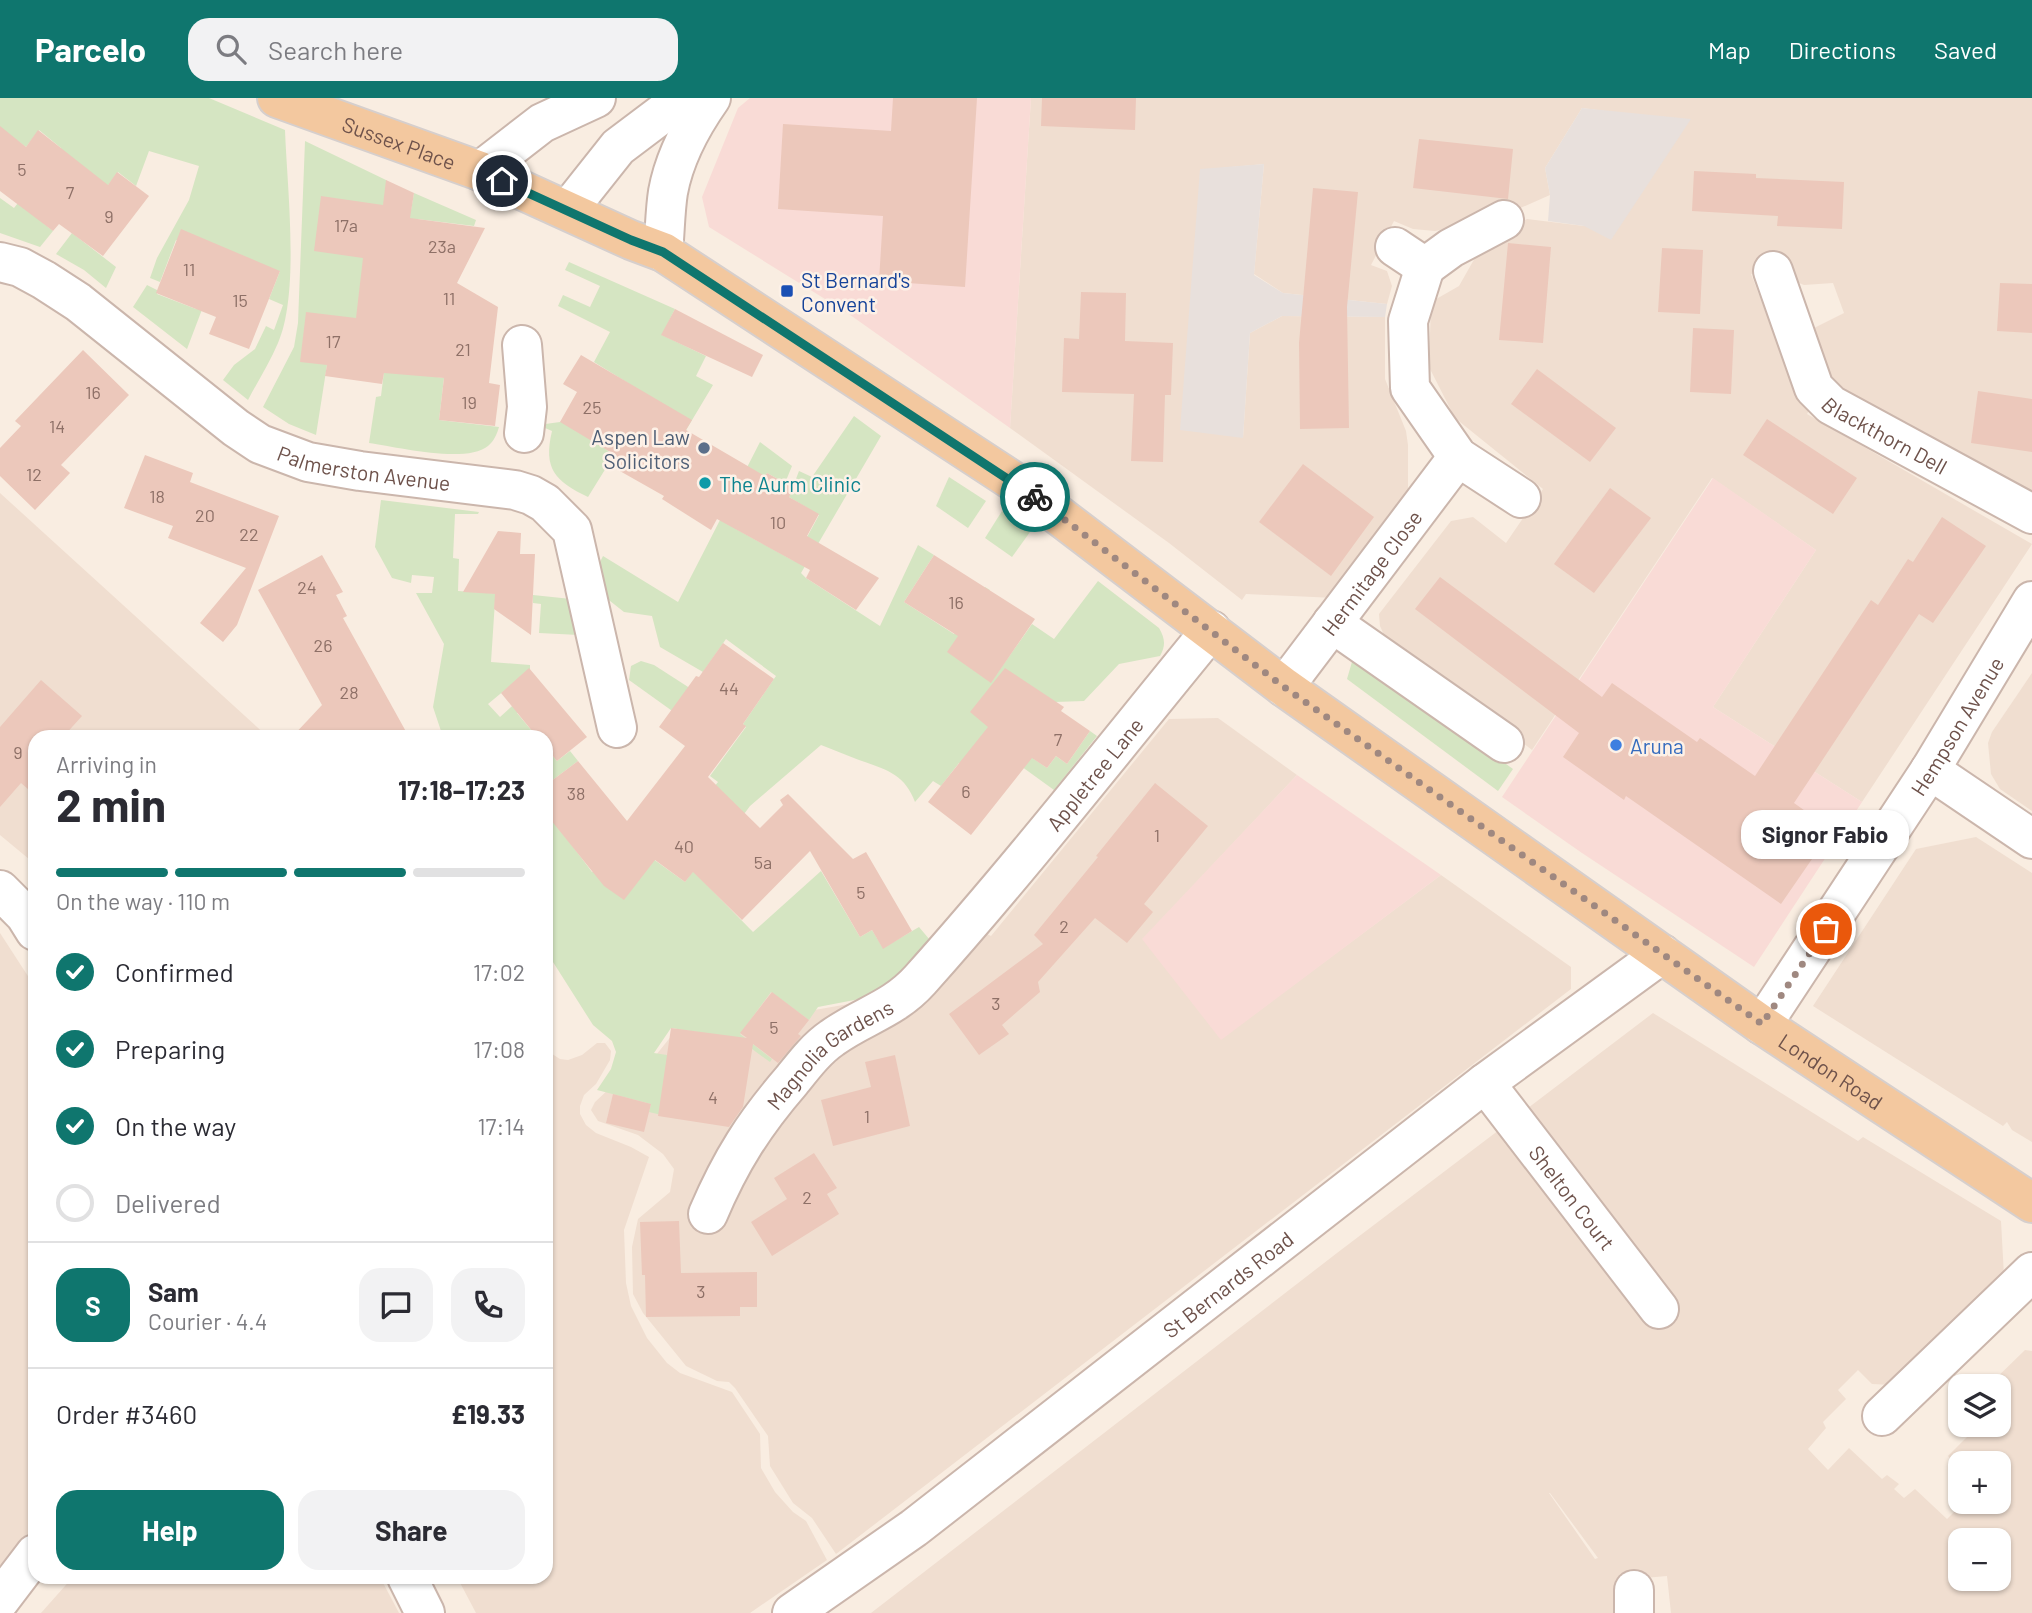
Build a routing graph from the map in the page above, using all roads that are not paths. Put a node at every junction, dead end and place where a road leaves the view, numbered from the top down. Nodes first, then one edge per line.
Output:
1 (277, 98) edge
2 (596, 98) edge
3 (683, 98) edge
4 (711, 98) edge
5 (480, 171) junction
6 (568, 210) junction
7 (1504, 220) dead end
8 (663, 252) junction
9 (0, 262) edge
10 (1773, 271) dead end
11 (522, 345) dead end
12 (524, 433) dead end
13 (1458, 457) junction
14 (1521, 498) dead end
15 (2032, 514) edge
16 (2032, 601) edge
17 (1332, 623) junction
18 (1211, 630) junction
19 (1284, 687) junction
20 (617, 728) dead end
21 (1504, 743) dead end
22 (1930, 770) junction
23 (2032, 839) edge
24 (0, 890) edge
25 (977, 916) joint
26 (28, 920) edge
27 (1662, 954) junction
28 (1762, 1024) junction
29 (1485, 1083) junction
30 (2032, 1203) edge
31 (708, 1214) dead end
32 (2032, 1272) edge
33 (1659, 1309) dead end
34 (1882, 1416) dead end
35 (28, 1563) edge
36 (410, 1584) edge
37 (0, 1601) edge
38 (425, 1613) edge
39 (792, 1613) edge

1 - 5 main road, Sussex Place
2 - 5 street
3 - 6 street
4 - 8 street
5 - 6 main road, London Road
6 - 8 main road, London Road
7 - 13 street
8 - 18 main road, London Road
9 - 20 street, Palmerston Avenue
10 - 15 street, Blackthorn Dell
11 - 12 street
13 - 14 street
13 - 17 street, Hermitage Close
16 - 22 street, Hempson Avenue
17 - 19 street, Hermitage Close
17 - 21 street
18 - 19 main road, London Road
18 - 25 street, Appletree Lane
19 - 27 main road, London Road
22 - 23 street
22 - 28 street, Hempson Avenue
24 - 26 street
25 - 31 street, Magnolia Gardens
27 - 28 main road, London Road
27 - 29 street, St Bernards Road
28 - 30 main road, London Road
29 - 33 street, Shelton Court
29 - 39 street, St Bernards Road
32 - 34 street
35 - 37 street
36 - 38 street

